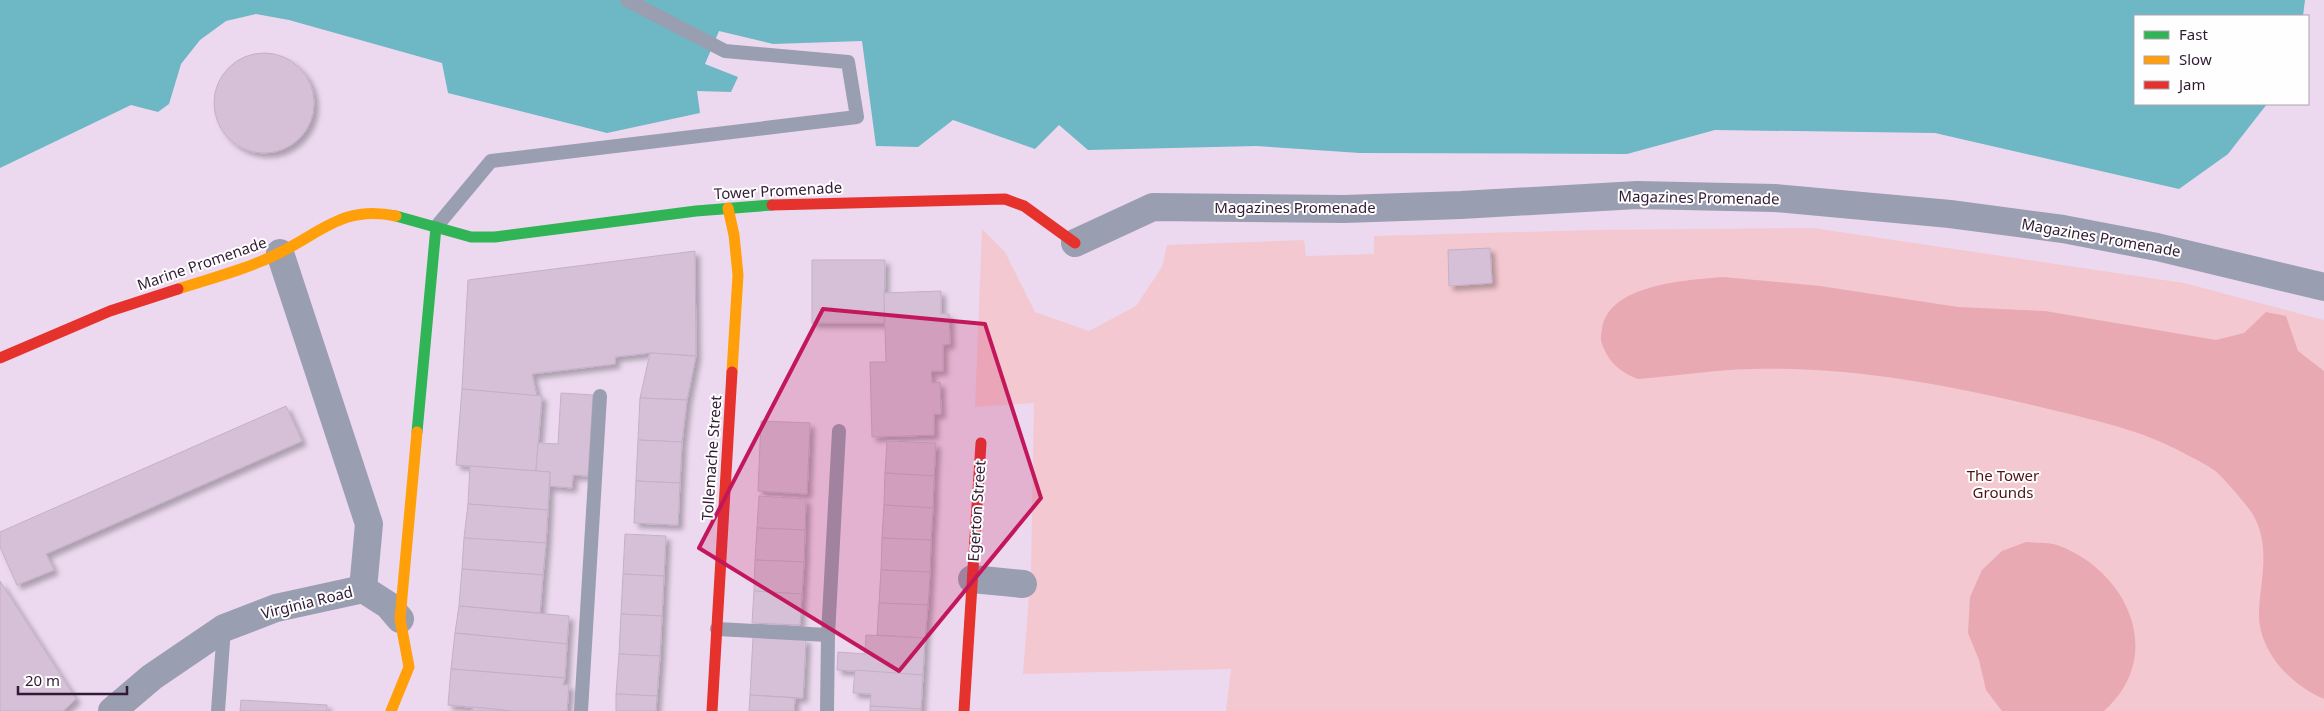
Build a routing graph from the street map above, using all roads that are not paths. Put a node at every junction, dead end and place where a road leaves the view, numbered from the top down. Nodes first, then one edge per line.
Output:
1 (627, 0) edge
2 (728, 208) junction
3 (436, 227) junction
4 (471, 236) joint
5 (1075, 243) joint
6 (280, 253) junction
7 (2324, 287) edge
8 (0, 358) edge
9 (600, 396) dead end
10 (839, 430) dead end
11 (982, 442) dead end
12 (972, 579) junction
13 (1023, 584) dead end
14 (363, 589) junction
15 (400, 619) junction
16 (224, 628) junction
17 (717, 629) junction
18 (828, 635) junction
19 (112, 711) edge
20 (218, 711) edge
21 (390, 711) edge
22 (581, 711) edge
23 (712, 711) edge
24 (827, 711) edge
25 (964, 711) edge

1 - 3 lane
2 - 4 street, Tower Promenade
2 - 5 street, Tower Promenade
2 - 17 street, Tollemache Street
3 - 4 street, Marine Promenade
3 - 6 street, Marine Promenade
3 - 15 street
5 - 7 street, Magazines Promenade
6 - 8 street, Marine Promenade
6 - 14 street
9 - 22 lane
10 - 18 lane
11 - 12 street, Egerton Street
12 - 13 street, Egerton Street
12 - 25 street, Egerton Street
14 - 15 street, Virginia Road
14 - 16 street, Virginia Road
15 - 21 street
16 - 19 street, Virginia Road
16 - 20 lane
17 - 18 lane
17 - 23 street, Tollemache Street
18 - 24 lane

